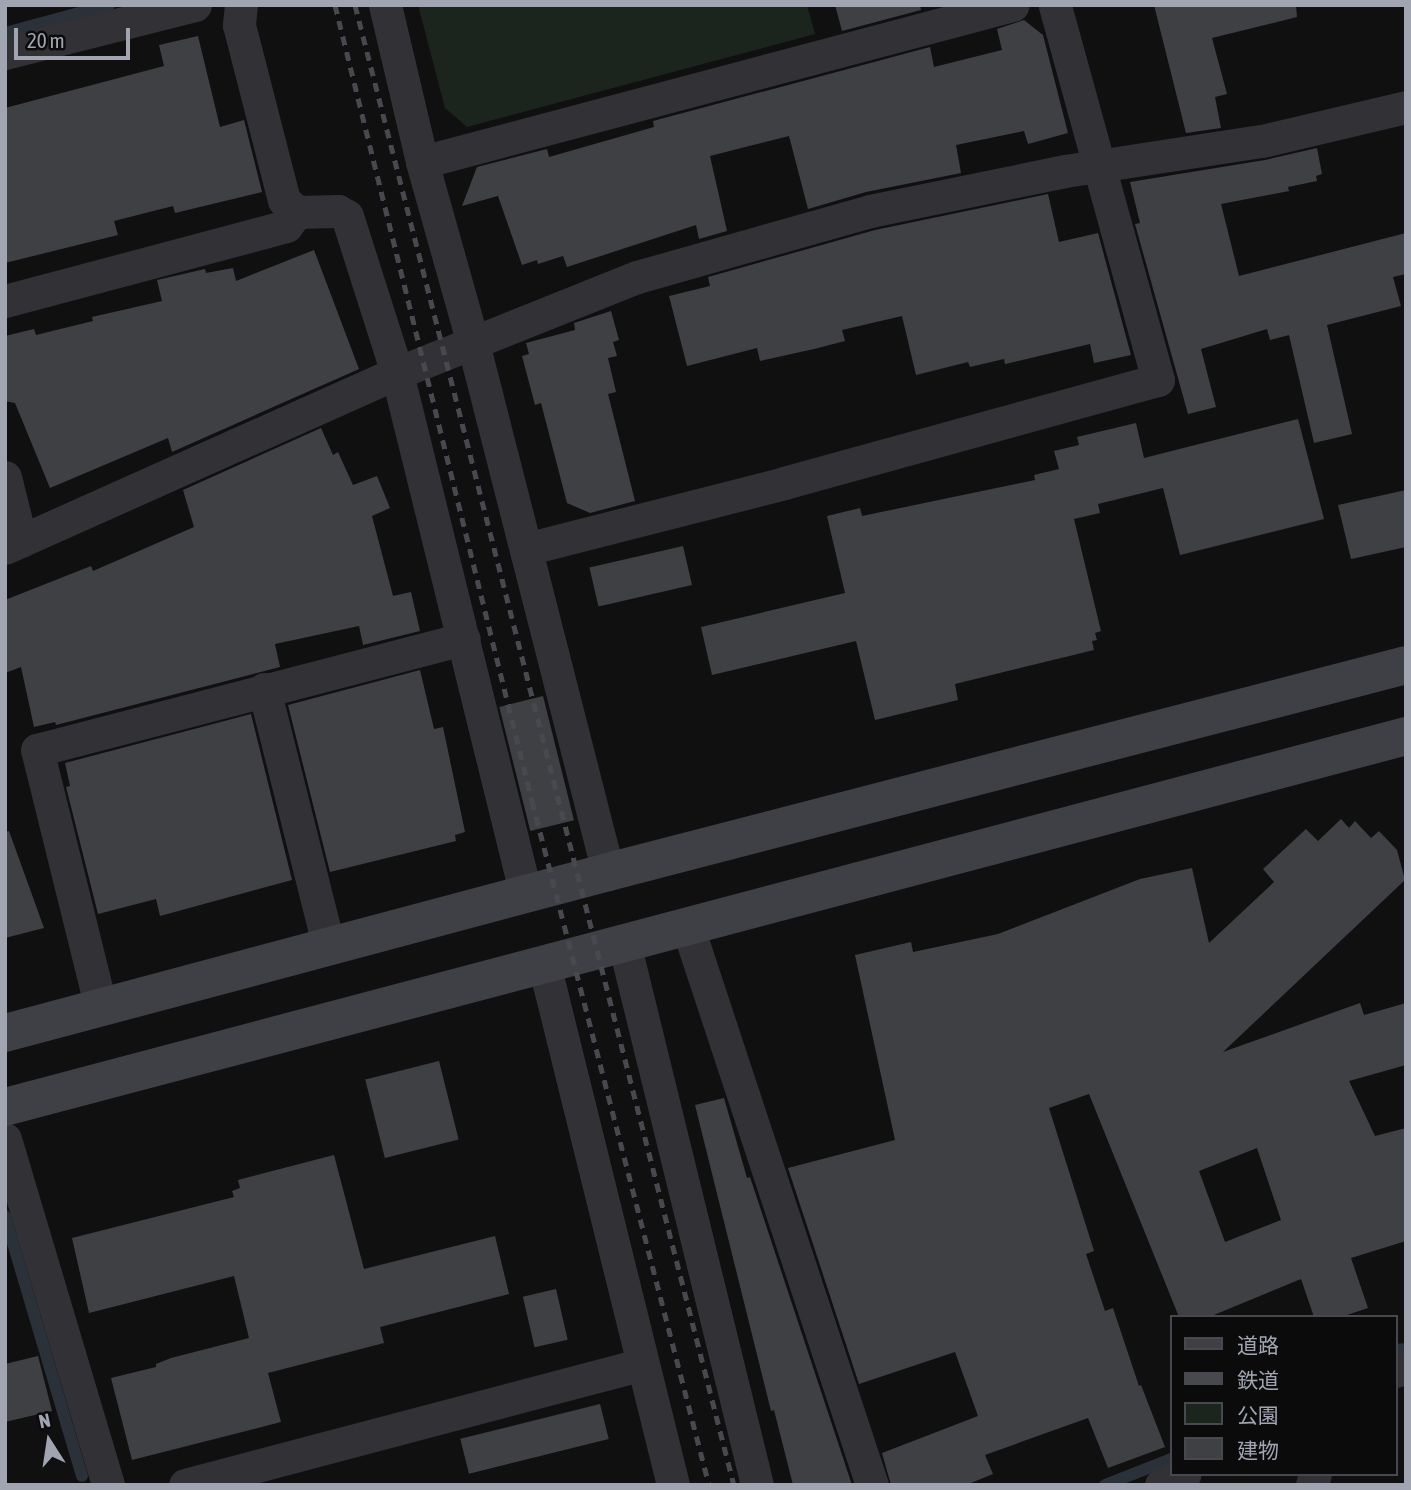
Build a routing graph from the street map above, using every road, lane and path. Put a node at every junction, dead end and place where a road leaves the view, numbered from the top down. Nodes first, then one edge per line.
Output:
1 (195, 5) edge
2 (241, 5) edge
3 (385, 5) edge
4 (1013, 5) edge
5 (1055, 5) edge
6 (5, 53) edge
7 (1406, 107) edge
8 (422, 162) junction
9 (1098, 166) junction
10 (297, 212) junction
11 (5, 301) edge
12 (473, 343) junction
13 (397, 373) junction
14 (5, 477) edge
15 (13, 545) edge
16 (526, 549) junction
17 (464, 639) junction
18 (1406, 665) edge
19 (264, 688) junction
20 (1406, 736) edge
21 (608, 872) junction
22 (526, 895) junction
23 (687, 925) junction
24 (624, 943) junction
25 (329, 947) junction
26 (544, 964) junction
27 (101, 1008) junction
28 (5, 1033) edge
29 (5, 1107) edge
30 (5, 1139) edge
31 (642, 1364) junction
32 (1181, 1476) edge
33 (108, 1485) edge
34 (186, 1485) edge
35 (673, 1485) edge
36 (757, 1485) edge
37 (872, 1485) edge
38 (1161, 1485) edge

1 - 6 street
2 - 10 street
3 - 8 street
4 - 8 street
5 - 9 street
7 - 9 street
8 - 12 street
9 - 12 street
9 - 16 street
10 - 11 street
10 - 13 street
12 - 13 street
12 - 16 street
13 - 15 street
13 - 17 street
14 - 15 street
16 - 21 street
17 - 19 street
17 - 22 street
18 - 21 street
19 - 25 street
19 - 27 street
20 - 23 street
21 - 22 street
22 - 25 street
23 - 24 street
23 - 37 street
24 - 26 street
24 - 36 street
25 - 27 street
26 - 29 street
26 - 31 street
27 - 28 street
30 - 33 street
31 - 34 street
31 - 35 street
32 - 38 street

